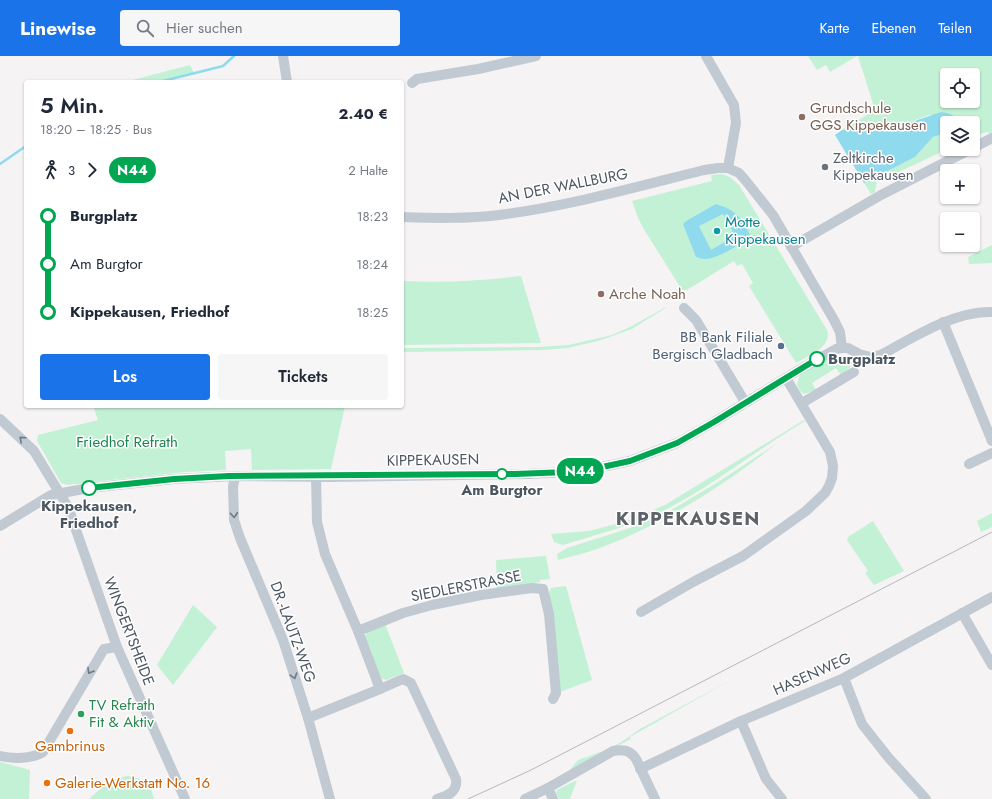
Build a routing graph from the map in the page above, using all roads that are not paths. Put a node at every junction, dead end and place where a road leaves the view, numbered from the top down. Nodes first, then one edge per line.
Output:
1 (283, 56) edge
2 (536, 56) edge
3 (706, 56) edge
4 (287, 80) edge
5 (412, 83) dead end
6 (992, 138) edge
7 (980, 144) edge
8 (957, 156) edge
9 (728, 168) junction
10 (404, 217) edge
11 (791, 247) junction
12 (684, 308) dead end
13 (992, 312) edge
14 (943, 322) junction
15 (842, 348) junction
16 (854, 372) dead end
17 (786, 378) junction
18 (745, 402) junction
19 (802, 403) junction
20 (0, 419) edge
21 (992, 441) edge
22 (992, 454) edge
23 (969, 464) dead end
24 (235, 476) junction
25 (316, 476) junction
26 (59, 493) junction
27 (0, 526) edge
28 (992, 596) edge
29 (641, 612) dead end
30 (962, 614) junction
31 (358, 631) junction
32 (117, 647) junction
33 (992, 665) edge
34 (844, 678) junction
35 (380, 689) junction
36 (553, 699) dead end
37 (308, 718) junction
38 (740, 721) junction
39 (0, 756) edge
40 (640, 769) junction
41 (548, 788) junction
42 (185, 799) edge
43 (330, 799) edge
44 (437, 799) edge
45 (525, 799) edge
46 (553, 799) edge
47 (656, 799) edge
48 (782, 799) edge
49 (926, 799) edge

1 - 4 street
2 - 5 street
3 - 9 street
6 - 7 street
8 - 11 street
9 - 10 street, AN DER WALLBURG
9 - 11 street
11 - 15 street
12 - 18 street
13 - 14 street
14 - 15 street
14 - 21 street
15 - 17 street
16 - 19 street
17 - 18 street, KIPPEKAUSEN
17 - 19 street
18 - 25 street, KIPPEKAUSEN
19 - 29 street
26 -> 20 street, WINGERTSHEIDE
22 - 23 street
24 - 25 street, KIPPEKAUSEN
24 - 26 street, KIPPEKAUSEN
24 -> 37 street, DR.-LAUTZ-WEG
25 - 31 street
26 - 27 street, KIPPEKAUSEN
26 - 32 street, WINGERTSHEIDE
28 - 30 street, HASENWEG
30 - 33 street
30 - 34 street, HASENWEG
31 - 35 street
31 - 36 street, SIEDLERSTRASSE
32 -> 39 street
32 - 42 street, WINGERTSHEIDE
34 - 38 street, HASENWEG
34 - 49 street
35 - 37 street
35 - 44 street
37 - 43 street, DR.-LAUTZ-WEG
38 - 40 street, HASENWEG
38 - 48 street
40 - 41 street
40 - 47 street
41 - 45 street
41 - 46 street

